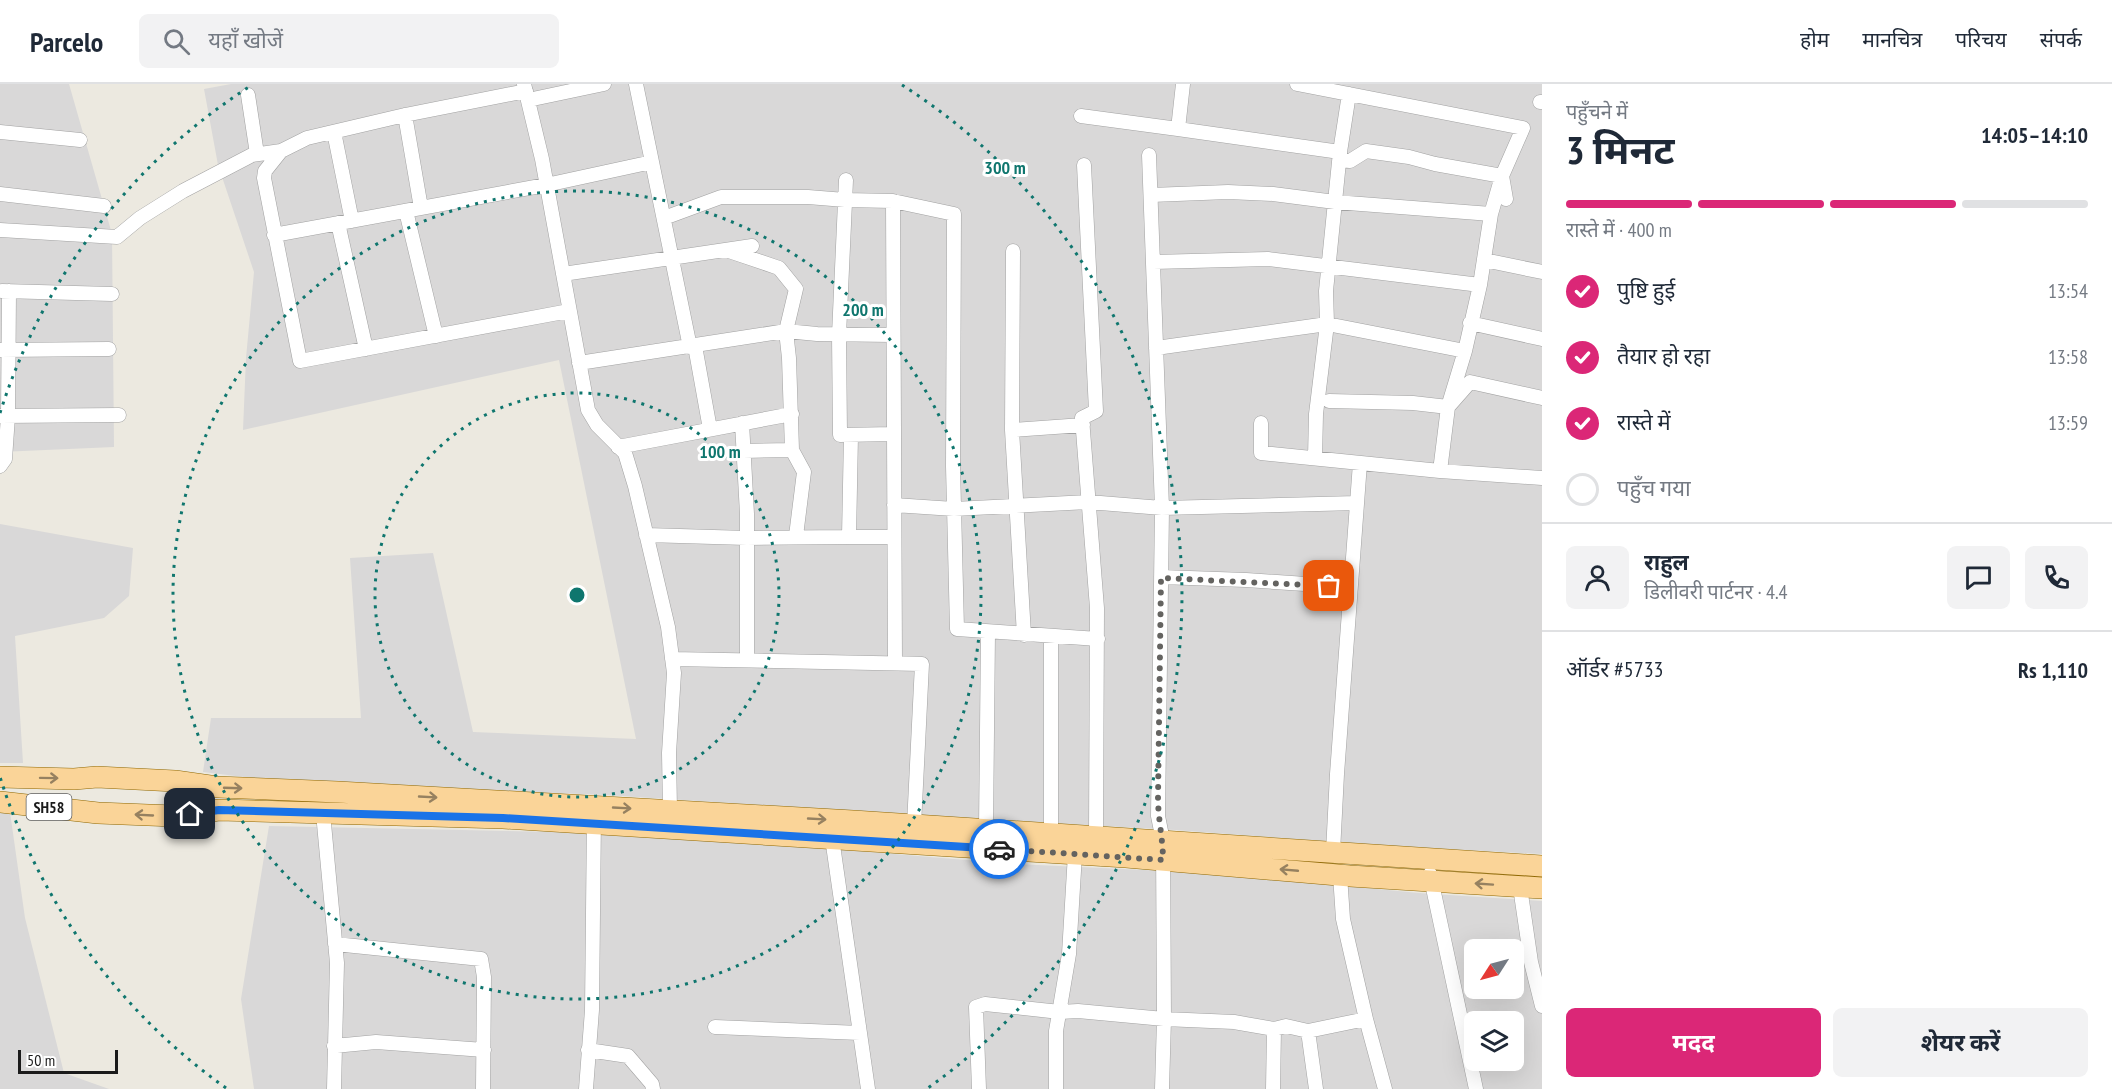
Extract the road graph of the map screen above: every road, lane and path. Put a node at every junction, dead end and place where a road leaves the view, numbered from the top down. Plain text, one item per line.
1 (604, 84) edge
2 (636, 84) edge
3 (1183, 84) edge
4 (1297, 84) edge
5 (1357, 91) edge
6 (526, 92) edge
7 (248, 95) dead end
8 (405, 115) junction
9 (1081, 116) dead end
10 (1178, 129) junction
11 (0, 132) edge
12 (334, 132) junction
13 (80, 140) dead end
14 (280, 151) junction
15 (1340, 152) junction
16 (257, 154) junction
17 (1149, 155) dead end
18 (652, 162) junction
19 (1083, 165) dead end
20 (1502, 176) junction
21 (846, 180) dead end
22 (546, 185) junction
23 (0, 194) edge
24 (1151, 195) junction
25 (1506, 198) dead end
26 (845, 200) junction
27 (893, 201) junction
28 (1335, 202) junction
29 (104, 206) dead end
30 (421, 208) junction
31 (406, 211) junction
32 (1491, 214) junction
33 (664, 218) junction
34 (352, 221) junction
35 (338, 223) junction
36 (0, 230) edge
37 (274, 235) junction
38 (752, 246) dead end
39 (726, 249) junction
40 (1013, 251) dead end
41 (672, 257) junction
42 (1484, 260) junction
43 (1153, 262) junction
44 (1329, 265) junction
45 (1542, 272) edge
46 (563, 274) junction
47 (1480, 285) junction
48 (5, 291) edge
49 (112, 294) dead end
50 (569, 311) junction
51 (1470, 323) junction
52 (1327, 324) junction
53 (786, 331) junction
54 (839, 335) junction
55 (893, 335) junction
56 (436, 336) junction
57 (1542, 339) edge
58 (693, 347) junction
59 (1156, 348) junction
60 (109, 349) dead end
61 (366, 349) junction
62 (5, 350) edge
63 (1464, 351) junction
64 (579, 363) junction
65 (1542, 398) edge
66 (1329, 400) dead end
67 (1448, 407) junction
68 (792, 414) junction
69 (119, 415) dead end
70 (4, 416) edge
71 (742, 423) junction
72 (1261, 423) dead end
73 (1083, 425) junction
74 (710, 429) junction
75 (1011, 430) junction
76 (894, 434) junction
77 (851, 435) junction
78 (618, 447) junction
79 (792, 450) junction
80 (743, 451) junction
81 (1315, 458) junction
82 (1360, 463) junction
83 (0, 465) edge
84 (1440, 471) junction
85 (1542, 478) edge
86 (1088, 502) junction
87 (1357, 503) junction
88 (894, 505) junction
89 (1015, 506) junction
90 (1162, 508) junction
91 (954, 509) junction
92 (646, 536) junction
93 (796, 536) junction
94 (849, 537) junction
95 (894, 537) junction
96 (747, 538) junction
97 (1161, 578) junction
98 (1350, 587) junction
99 (988, 632) junction
100 (1024, 635) junction
101 (1051, 636) junction
102 (1098, 639) junction
103 (672, 659) junction
104 (747, 660) junction
105 (896, 663) junction
106 (0, 777) edge
107 (0, 802) edge
108 (670, 810) junction
109 (323, 813) junction
110 (594, 815) junction
111 (914, 825) junction
112 (986, 829) junction
113 (1051, 833) junction
114 (1096, 836) junction
115 (832, 838) junction
116 (1163, 850) junction
117 (1334, 852) junction
118 (1076, 854) junction
119 (1430, 859) junction
120 (1542, 866) edge
121 (1340, 875) junction
122 (1430, 881) junction
123 (1520, 887) junction
124 (1542, 888) edge
125 (335, 944) junction
126 (1542, 1006) edge
127 (1060, 1012) junction
128 (1164, 1019) junction
129 (1366, 1019) junction
130 (715, 1027) dead end
131 (1274, 1029) junction
132 (1308, 1031) junction
133 (860, 1033) junction
134 (334, 1046) junction
135 (484, 1050) junction
136 (588, 1050) junction
137 (334, 1089) edge
138 (483, 1089) edge
139 (586, 1089) edge
140 (653, 1089) edge
141 (868, 1089) edge
142 (979, 1089) edge
143 (1056, 1089) edge
144 (1162, 1089) edge
145 (1273, 1089) edge
146 (1316, 1089) edge
147 (1385, 1089) edge
148 (1476, 1089) edge

1 - 6 street
2 - 18 street
3 - 10 street
4 - 5 street
5 - 15 street
5 - 20 street
6 - 8 street
6 - 22 street
7 - 16 street
8 - 12 street
8 - 30 street
9 - 10 street
10 - 15 street
11 - 13 street
12 - 14 street
12 - 34 street
14 - 16 street
14 - 37 street
15 - 20 street
15 - 28 street
16 - 36 street
17 - 24 street
18 - 22 street
18 - 33 street
19 - 73 street
20 - 25 street
20 - 32 street
21 - 26 street
22 - 30 street
22 - 46 street
23 - 29 street
24 - 28 street
24 - 43 street
26 - 27 street
26 - 33 street
26 - 54 street
27 - 55 street
27 - 91 street
28 - 32 street
28 - 44 street
30 - 31 street
31 - 34 street
31 - 56 street
32 - 42 street
33 - 41 street
34 - 35 street
35 - 37 street
35 - 61 street
37 - 61 street
38 - 39 street
39 - 41 street
39 - 53 street
40 - 75 street
41 - 46 street
41 - 58 street
42 - 45 street
42 - 47 street
43 - 44 street
43 - 59 street
44 - 47 street
44 - 52 street
46 - 50 street
47 - 51 street
48 - 49 street
48 - 62 street
50 - 56 street
50 - 64 street
51 - 57 street
51 - 63 street
52 - 59 street
52 - 63 street
52 - 81 street
53 - 54 street
53 - 58 street
53 - 68 street
54 - 55 street
54 - 77 street
55 - 76 street
56 - 61 street
58 - 64 street
58 - 74 street
59 - 90 street
60 - 62 street
62 - 70 street
63 - 67 street
64 - 78 street
65 - 67 street
66 - 67 street
67 - 84 street
68 - 71 street
68 - 79 street
69 - 70 street
70 - 83 street
71 - 74 street
71 - 80 street
72 - 81 street
73 - 75 street
73 - 86 street
74 - 78 street
75 - 89 street
76 - 77 street
76 - 88 street
77 - 94 street
78 - 92 street
79 - 80 street
79 - 93 street
80 - 96 street
81 - 82 street
82 - 84 street
82 - 87 street
84 - 85 street
86 - 89 street
86 - 90 street
86 - 102 street
87 - 90 street
87 - 98 street
88 - 91 street
88 - 95 street
89 - 91 street
89 - 100 street
90 - 97 street
91 - 99 street
92 - 96 street
92 - 103 street
93 - 94 street
93 - 96 street
94 - 95 street
95 - 105 street
96 - 104 street
97 - 98 street
97 - 116 street
98 - 117 street
99 - 100 street
99 - 112 street
100 - 101 street
101 - 102 street
101 - 113 street
102 - 114 street
103 - 104 street
103 - 108 street
104 - 105 street
105 - 111 street
106 -> 110 main road, SH58
109 -> 107 main road, SH58
110 -> 108 main road, SH58
108 -> 111 main road, SH58
109 - 110 main road, SH58
109 - 125 street
110 - 115 main road, SH58
110 - 136 street
111 - 112 main road, SH58
112 - 113 main road, SH58
113 - 114 main road, SH58
114 - 116 main road, SH58
115 - 118 main road, SH58
115 - 133 street
116 - 117 main road, SH58
116 - 118 main road, SH58
121 -> 116 main road, SH58
116 - 128 street
117 - 119 main road, SH58
118 - 127 street
119 - 120 main road, SH58
119 - 122 street
121 - 122 main road, SH58
121 - 129 street
123 -> 122 main road, SH58
122 - 148 street
123 - 124 main road, SH58
123 - 126 street
125 - 134 street
125 - 135 street
127 - 128 street
127 - 142 street
127 - 143 street
128 - 131 street
128 - 144 street
129 - 132 street
129 - 147 street
130 - 133 street
131 - 132 street
131 - 145 street
132 - 146 street
133 - 141 street
134 - 135 street
134 - 137 street
135 - 138 street
136 - 139 street
136 - 140 street

